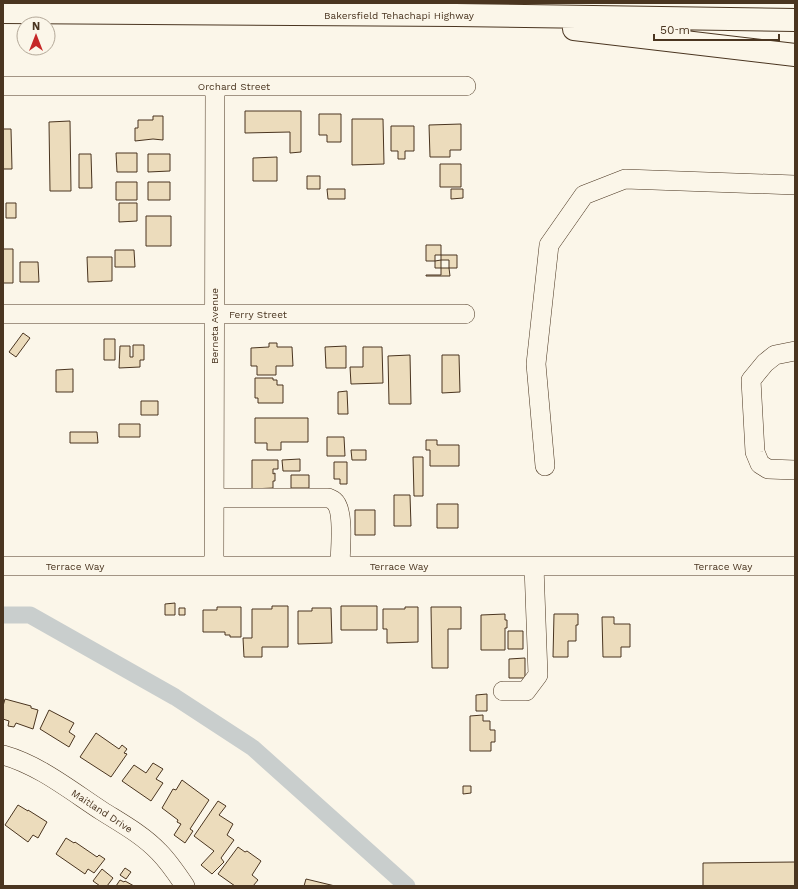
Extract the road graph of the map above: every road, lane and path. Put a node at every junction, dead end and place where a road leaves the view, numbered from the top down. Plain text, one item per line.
1 (3, 12) edge
2 (455, 16) junction
3 (795, 20) edge
4 (795, 55) edge
5 (3, 86) edge
6 (215, 86) junction
7 (466, 86) dead end
8 (795, 185) edge
9 (3, 314) edge
10 (214, 314) junction
11 (465, 314) dead end
12 (795, 351) edge
13 (545, 466) dead end
14 (795, 470) edge
15 (214, 498) junction
16 (3, 566) edge
17 (214, 566) junction
18 (340, 566) junction
19 (534, 566) junction
20 (795, 566) edge
21 (503, 691) dead end
22 (3, 756) edge
23 (185, 886) edge

1 - 2 highway, Bakersfield Tehachapi Highway
2 - 3 highway, Bakersfield Tehachapi Highway
2 - 4 highway
5 - 6 street, Orchard Street
6 - 7 street, Orchard Street
6 - 10 street, Berneta Avenue
8 - 13 street
9 - 10 street, Ferry Street
10 - 11 street, Ferry Street
10 - 15 street, Berneta Avenue
12 - 14 street
15 - 17 street, Berneta Avenue
15 - 18 street
16 - 17 street, Terrace Way
17 - 18 street, Terrace Way
18 - 19 street, Terrace Way
19 - 20 street, Terrace Way
19 - 21 street
22 - 23 street, Maitland Drive

